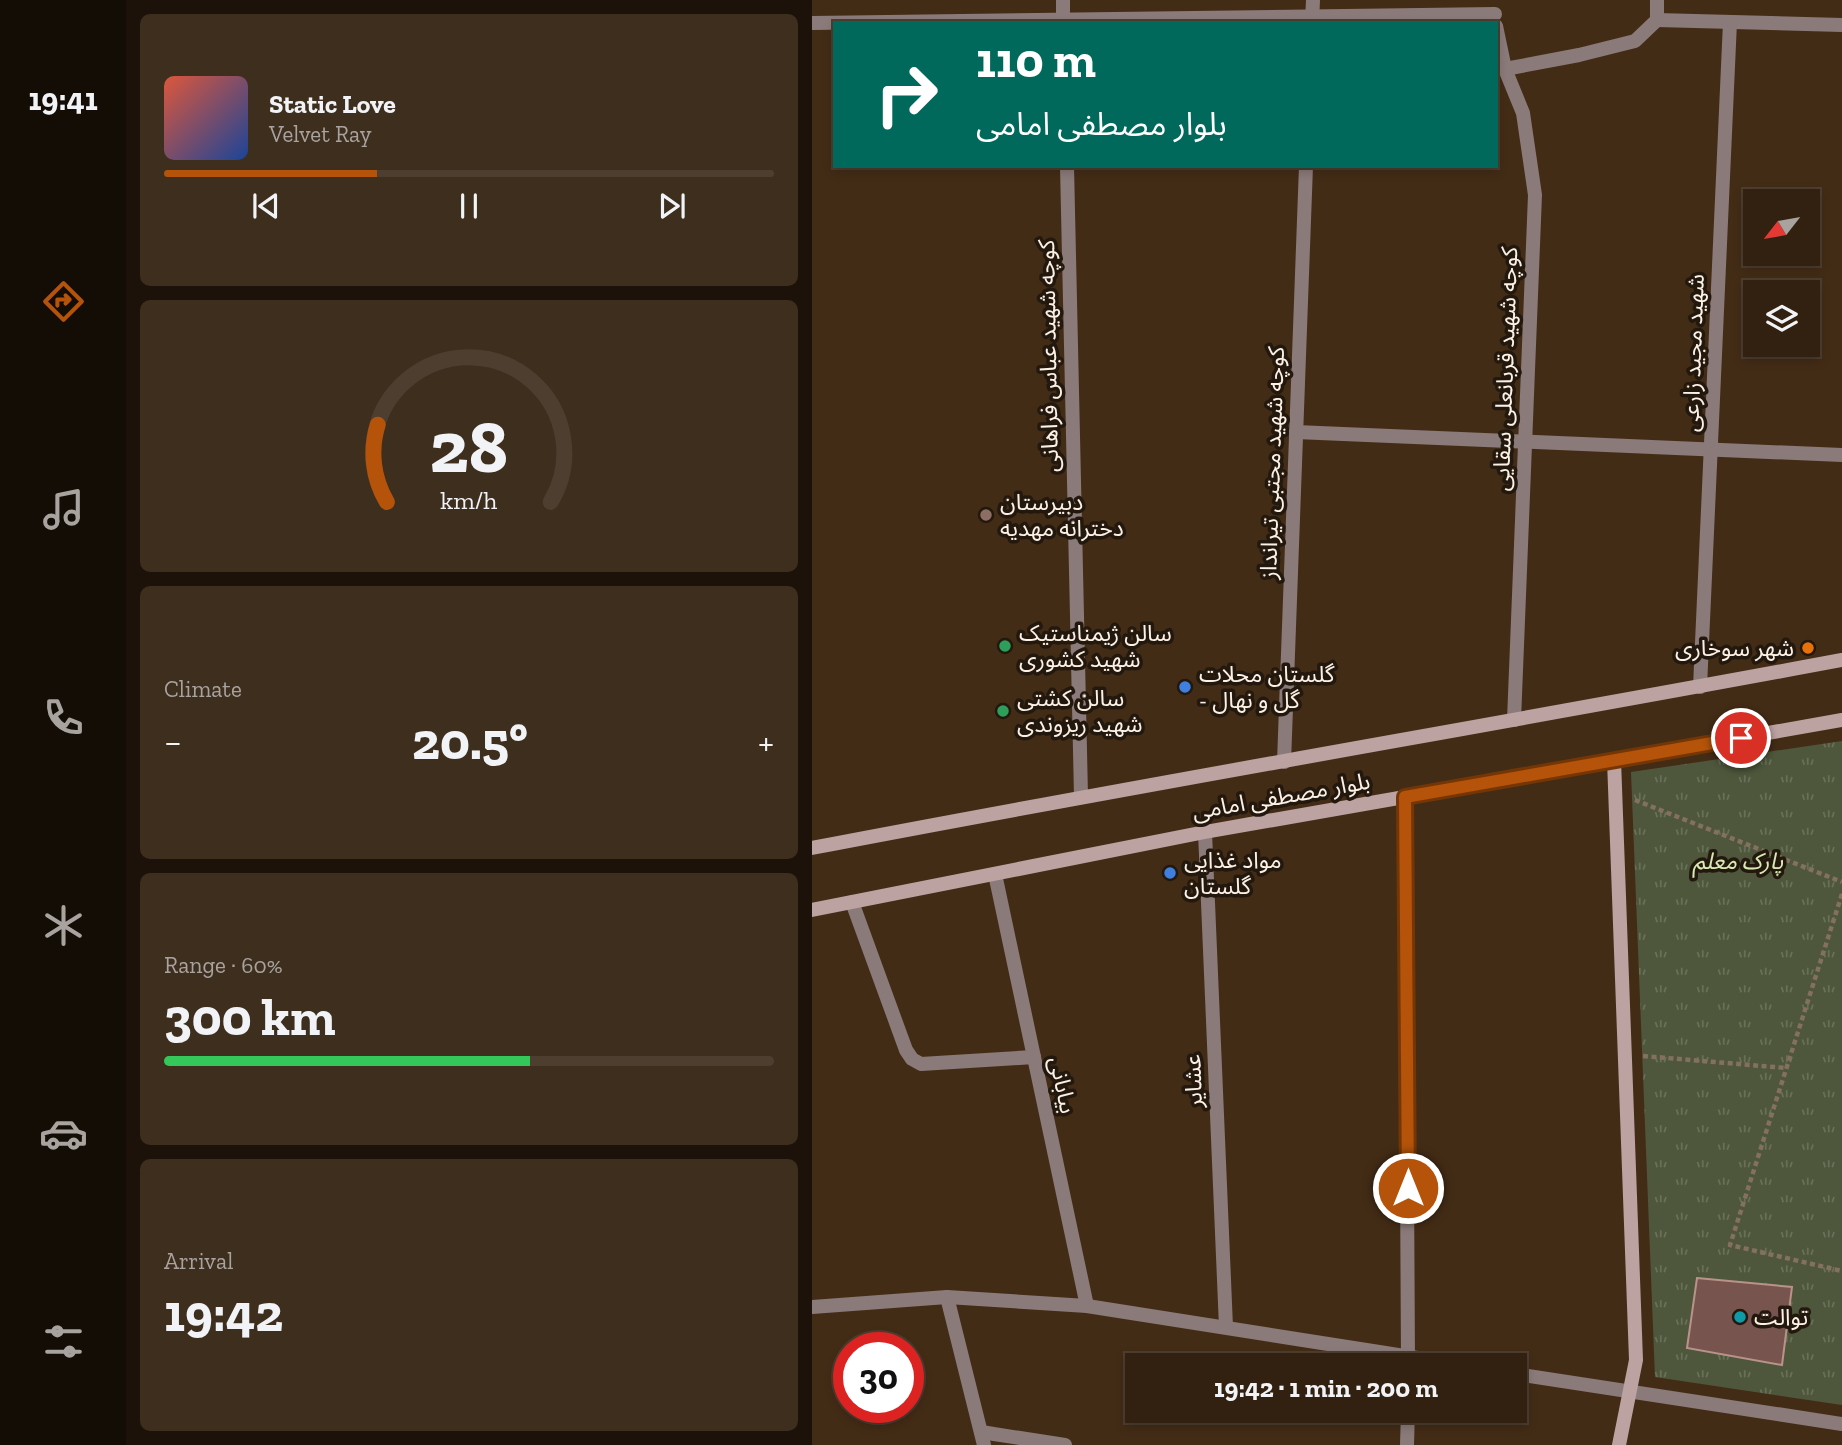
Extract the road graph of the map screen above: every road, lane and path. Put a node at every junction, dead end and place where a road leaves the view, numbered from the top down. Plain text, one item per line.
1 (1063, 0) edge
2 (1312, 0) edge
3 (1657, 0) edge
4 (1495, 15) edge
5 (1312, 19) edge
6 (1657, 20) junction
7 (1063, 21) edge
8 (1730, 22) junction
9 (812, 23) edge
10 (833, 23) edge
11 (1842, 24) edge
12 (1498, 31) edge
13 (1505, 69) junction
14 (1067, 168) edge
15 (1306, 168) edge
16 (1296, 432) junction
17 (1525, 441) junction
18 (1712, 450) junction
19 (1842, 455) edge
20 (1842, 660) edge
21 (1700, 687) junction
22 (1514, 720) junction
23 (1842, 720) edge
24 (1614, 760) junction
25 (1283, 762) junction
26 (1615, 793) junction
27 (1081, 796) junction
28 (1405, 797) junction
29 (1205, 832) junction
30 (812, 848) edge
31 (995, 874) junction
32 (1842, 883) edge
33 (1842, 894) edge
34 (852, 902) junction
35 (812, 910) edge
36 (1625, 1055) junction
37 (1034, 1058) junction
38 (1786, 1068) junction
39 (1842, 1271) edge
40 (947, 1297) junction
41 (1087, 1306) junction
42 (812, 1307) edge
43 (1226, 1327) junction
44 (1365, 1353) edge
45 (1408, 1353) edge
46 (1527, 1376) edge
47 (1629, 1392) junction
48 (1408, 1423) edge
49 (1842, 1424) edge
50 (983, 1438) edge
51 (1065, 1445) edge
52 (1407, 1445) edge
53 (1619, 1445) edge

1 - 7 street
2 - 5 street
3 - 6 street
4 - 5 street
5 - 7 street
6 - 8 street
6 - 13 street
8 - 11 street
8 - 18 street, شهید مجید زارعی
9 - 10 street
12 - 13 street, کوچه شهید قربانعلی سقایی
13 - 17 street, کوچه شهید قربانعلی سقایی
14 - 27 street, کوچه شهید عباس فراهانی
15 - 16 street, کوچه شهید مجتبی تیرانداز
16 - 17 street
16 - 25 street, کوچه شهید مجتبی تیرانداز
17 - 18 street
17 - 22 street, کوچه شهید قربانعلی سقایی
18 - 19 street
18 - 21 street, شهید مجید زارعی
20 - 21 main road, بلوار مصطفی امامی
21 - 22 main road, بلوار مصطفی امامی
22 - 25 main road, بلوار مصطفی امامی
23 - 24 main road, بلوار مصطفی امامی
24 - 26 main road
24 - 28 main road, بلوار مصطفی امامی
25 - 27 main road, بلوار مصطفی امامی
26 - 32 path
26 - 36 main road
27 - 30 main road, بلوار مصطفی امامی
28 - 29 main road, بلوار مصطفی امامی
28 - 45 street
29 - 31 main road, بلوار مصطفی امامی
29 - 43 street, عشایر
31 - 34 main road, بلوار مصطفی امامی
31 - 37 street, بیابانی
33 - 38 path
34 - 35 main road, بلوار مصطفی امامی
34 - 37 street
36 - 38 path
36 - 47 main road
37 - 41 street, بیابانی
38 - 39 path
40 - 41 street
40 - 42 street
40 - 50 street
41 - 43 street
43 - 44 street
46 - 47 street
47 - 49 street
47 - 53 main road
48 - 52 street
50 - 51 street

